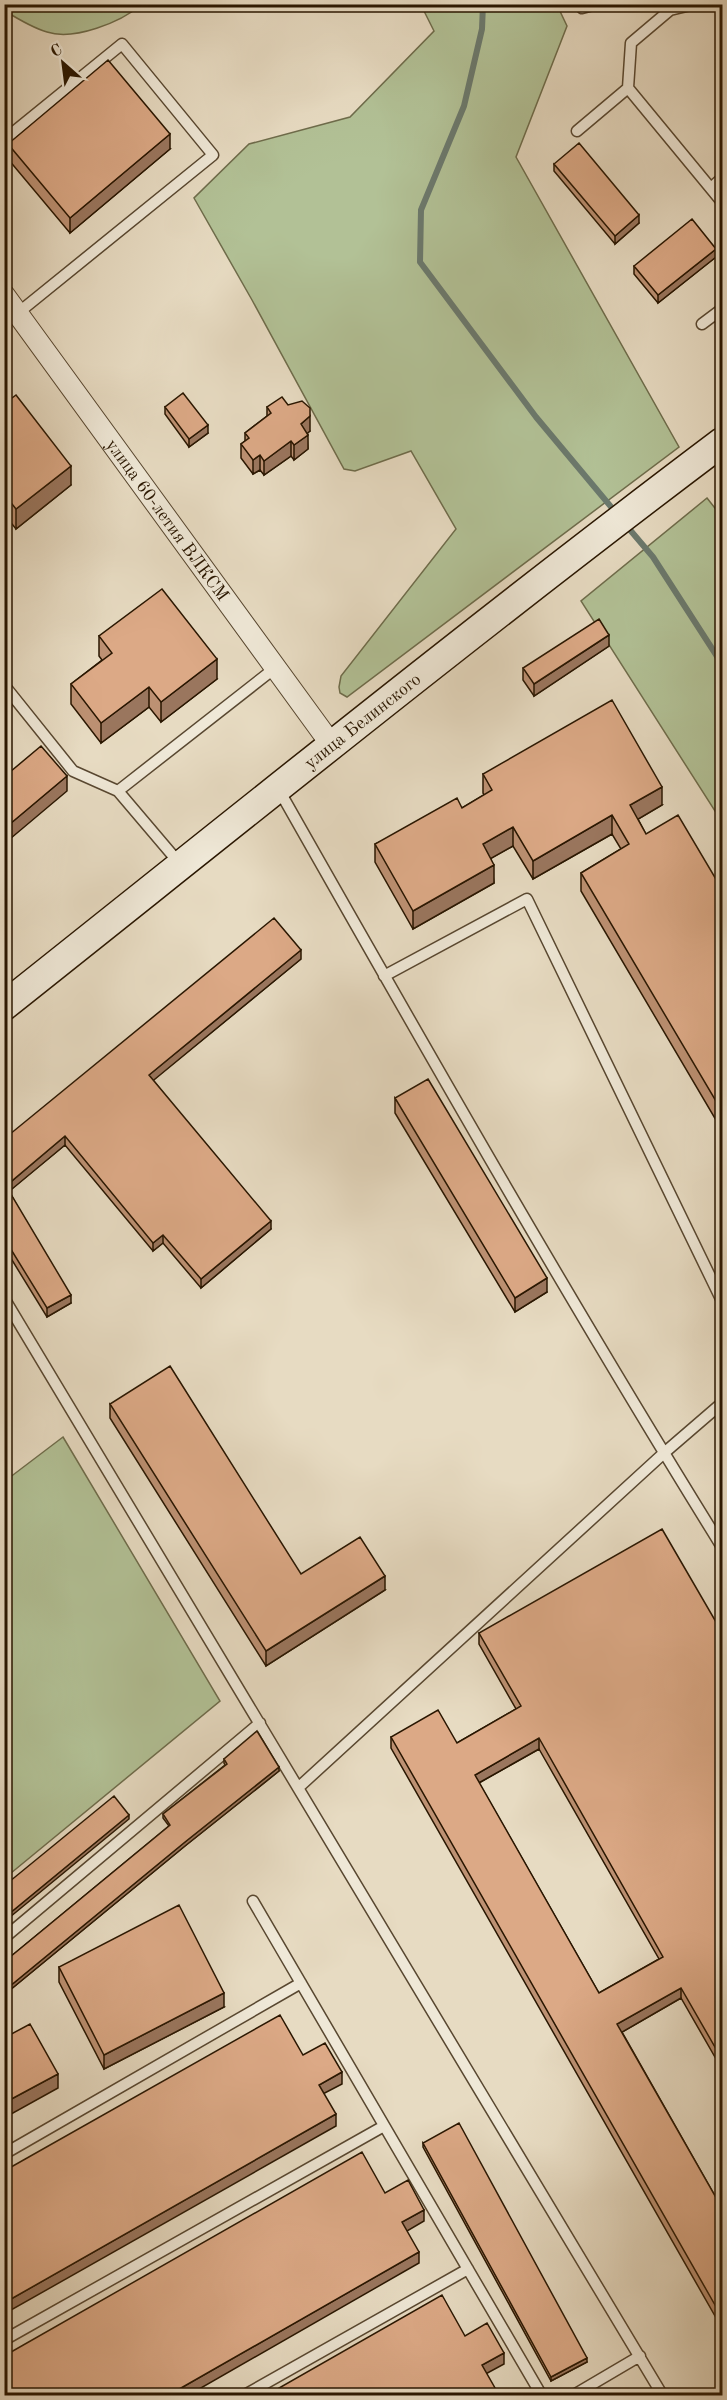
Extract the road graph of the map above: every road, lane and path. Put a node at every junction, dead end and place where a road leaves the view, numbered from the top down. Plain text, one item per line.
1 (597, 4) edge
2 (695, 4) edge
3 (582, 8) dead end
4 (628, 88) junction
5 (578, 131) dead end
6 (4, 140) edge
7 (723, 178) edge
8 (711, 188) junction
9 (723, 202) edge
10 (4, 295) edge
11 (723, 309) edge
12 (18, 314) junction
13 (702, 324) dead end
14 (723, 442) edge
15 (275, 668) junction
16 (4, 685) edge
17 (331, 744) junction
18 (277, 788) junction
19 (118, 791) junction
20 (181, 866) junction
21 (384, 976) junction
22 (4, 1006) edge
23 (4, 1298) edge
24 (723, 1301) edge
25 (723, 1403) edge
26 (664, 1454) junction
27 (723, 1547) edge
28 (260, 1723) junction
29 (299, 1787) junction
30 (253, 1901) dead end
31 (4, 1938) edge
32 (301, 1983) junction
33 (384, 2126) junction
34 (4, 2154) edge
35 (468, 2269) junction
36 (4, 2340) edge
37 (640, 2356) junction
38 (243, 2396) edge
39 (542, 2396) edge
40 (572, 2396) edge
41 (663, 2396) edge

1 - 3 lane
2 - 4 lane
4 - 5 lane
4 - 8 lane
6 - 12 lane
7 - 8 lane
8 - 9 lane
10 - 12 street, улица 60-летия ВЛКСМ
11 - 13 lane
12 - 15 street, улица 60-летия ВЛКСМ
14 - 17 street, улица Белинского
15 - 17 street, улица 60-летия ВЛКСМ
15 - 19 lane
16 - 19 lane
17 - 18 street, улица Белинского
18 - 20 street, улица Белинского
18 - 21 lane
19 - 20 lane
20 - 22 street, улица Белинского
21 - 24 lane
21 - 26 lane
23 - 28 lane
25 - 26 lane
26 - 27 lane
26 - 29 lane
28 - 29 lane
28 - 31 lane
29 - 37 lane
30 - 32 lane
32 - 33 lane
32 - 34 lane
33 - 35 lane
33 - 36 lane
35 - 38 lane
35 - 39 lane
37 - 40 lane
37 - 41 lane

